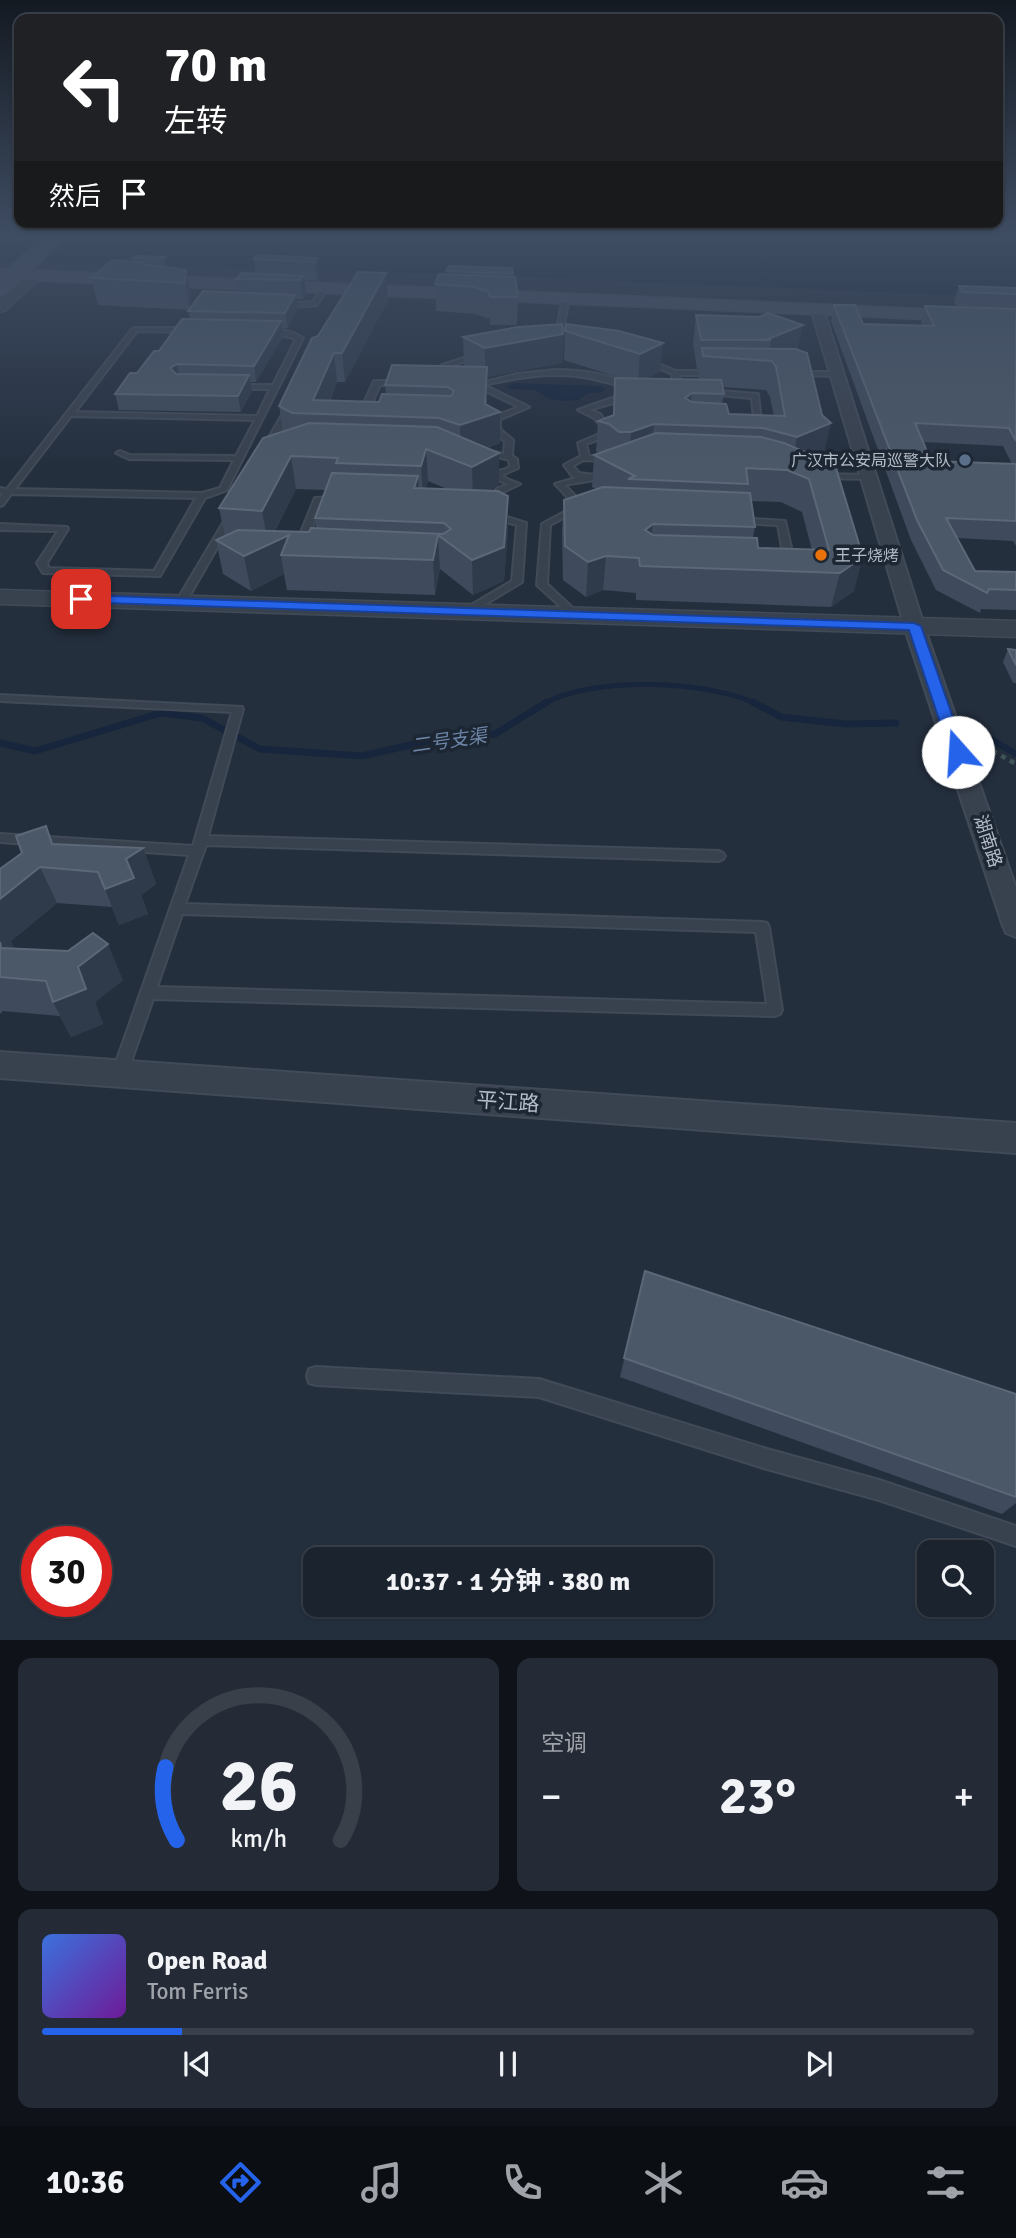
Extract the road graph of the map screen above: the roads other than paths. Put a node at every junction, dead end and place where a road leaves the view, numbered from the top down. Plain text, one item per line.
1 (563, 313) edge
2 (818, 313) edge
3 (895, 313) edge
4 (1016, 318) edge
5 (203, 331) edge
6 (258, 332) edge
7 (566, 347) edge
8 (493, 353) edge
9 (635, 358) edge
10 (675, 373) junction
11 (729, 373) edge
12 (783, 374) edge
13 (837, 374) junction
14 (414, 383) edge
15 (426, 383) edge
16 (464, 384) edge
17 (477, 385) junction
18 (221, 386) edge
19 (275, 387) junction
20 (632, 387) junction
21 (645, 388) edge
22 (658, 388) edge
23 (670, 388) junction
24 (682, 389) edge
25 (694, 390) edge
26 (292, 404) edge
27 (69, 414) junction
28 (260, 418) junction
29 (373, 420) edge
30 (748, 431) edge
31 (267, 448) junction
32 (279, 448) edge
33 (120, 453) dead end
34 (508, 456) junction
35 (585, 457) junction
36 (239, 458) junction
37 (261, 460) edge
38 (462, 461) edge
39 (473, 465) junction
40 (496, 474) junction
41 (810, 476) edge
42 (589, 477) junction
43 (869, 477) junction
44 (5, 491) edge
45 (202, 496) junction
46 (345, 500) edge
47 (0, 503) edge
48 (237, 505) edge
49 (481, 505) edge
50 (494, 506) junction
51 (570, 514) junction
52 (584, 514) edge
53 (730, 520) edge
54 (0, 527) edge
55 (212, 551) junction
56 (224, 552) edge
57 (310, 556) edge
58 (778, 567) edge
59 (0, 597) edge
60 (181, 602) junction
61 (0, 608) edge
62 (466, 612) junction
63 (575, 615) junction
64 (1016, 629) edge
65 (916, 632) junction
66 (1016, 640) edge
67 (0, 698) edge
68 (0, 838) edge
69 (199, 845) junction
70 (719, 856) dead end
71 (177, 909) junction
72 (1016, 926) edge
73 (148, 993) junction
74 (0, 1065) edge
75 (120, 1074) junction
76 (1016, 1138) edge
77 (316, 1376) dead end
78 (1016, 1536) edge

1 - 7 lane
2 - 13 street, 湖南路
3 - 4 main road
5 - 27 lane
6 - 19 lane
8 - 15 lane
9 - 10 lane
10 - 11 lane
10 - 23 lane
12 - 13 lane
13 - 43 street, 湖南路
14 - 29 lane
16 - 17 lane
17 - 20 lane
17 - 34 lane
18 - 19 lane
19 - 28 lane
20 - 21 lane
20 - 35 lane
22 - 23 lane
23 - 24 lane
25 - 30 lane
26 - 31 lane
27 - 28 lane
27 - 44 lane
28 - 36 lane
31 - 32 lane
31 - 37 lane
33 - 36 lane
34 - 39 lane
34 - 40 lane
35 - 42 lane
35 - 42 lane
36 - 45 lane
38 - 39 lane
39 - 40 lane
40 - 50 lane
41 - 43 lane
42 - 51 lane
43 - 65 street, 湖南路
44 - 45 lane
44 - 47 lane
45 - 54 lane
46 - 57 lane
48 - 55 lane
49 - 50 lane
50 - 62 lane
51 - 52 lane
51 - 63 lane
53 - 58 lane
55 - 56 lane
55 - 60 lane
59 - 60 street
60 - 62 street
61 - 65 street
62 - 63 street
63 - 65 street
64 - 65 street
65 - 66 street
65 - 72 street, 湖南路
67 - 69 lane
68 - 69 lane
69 - 70 lane
69 - 71 lane
71 - 73 lane
71 - 73 lane
73 - 75 lane
74 - 75 street, 平江路
75 - 76 street, 平江路
77 - 78 lane

